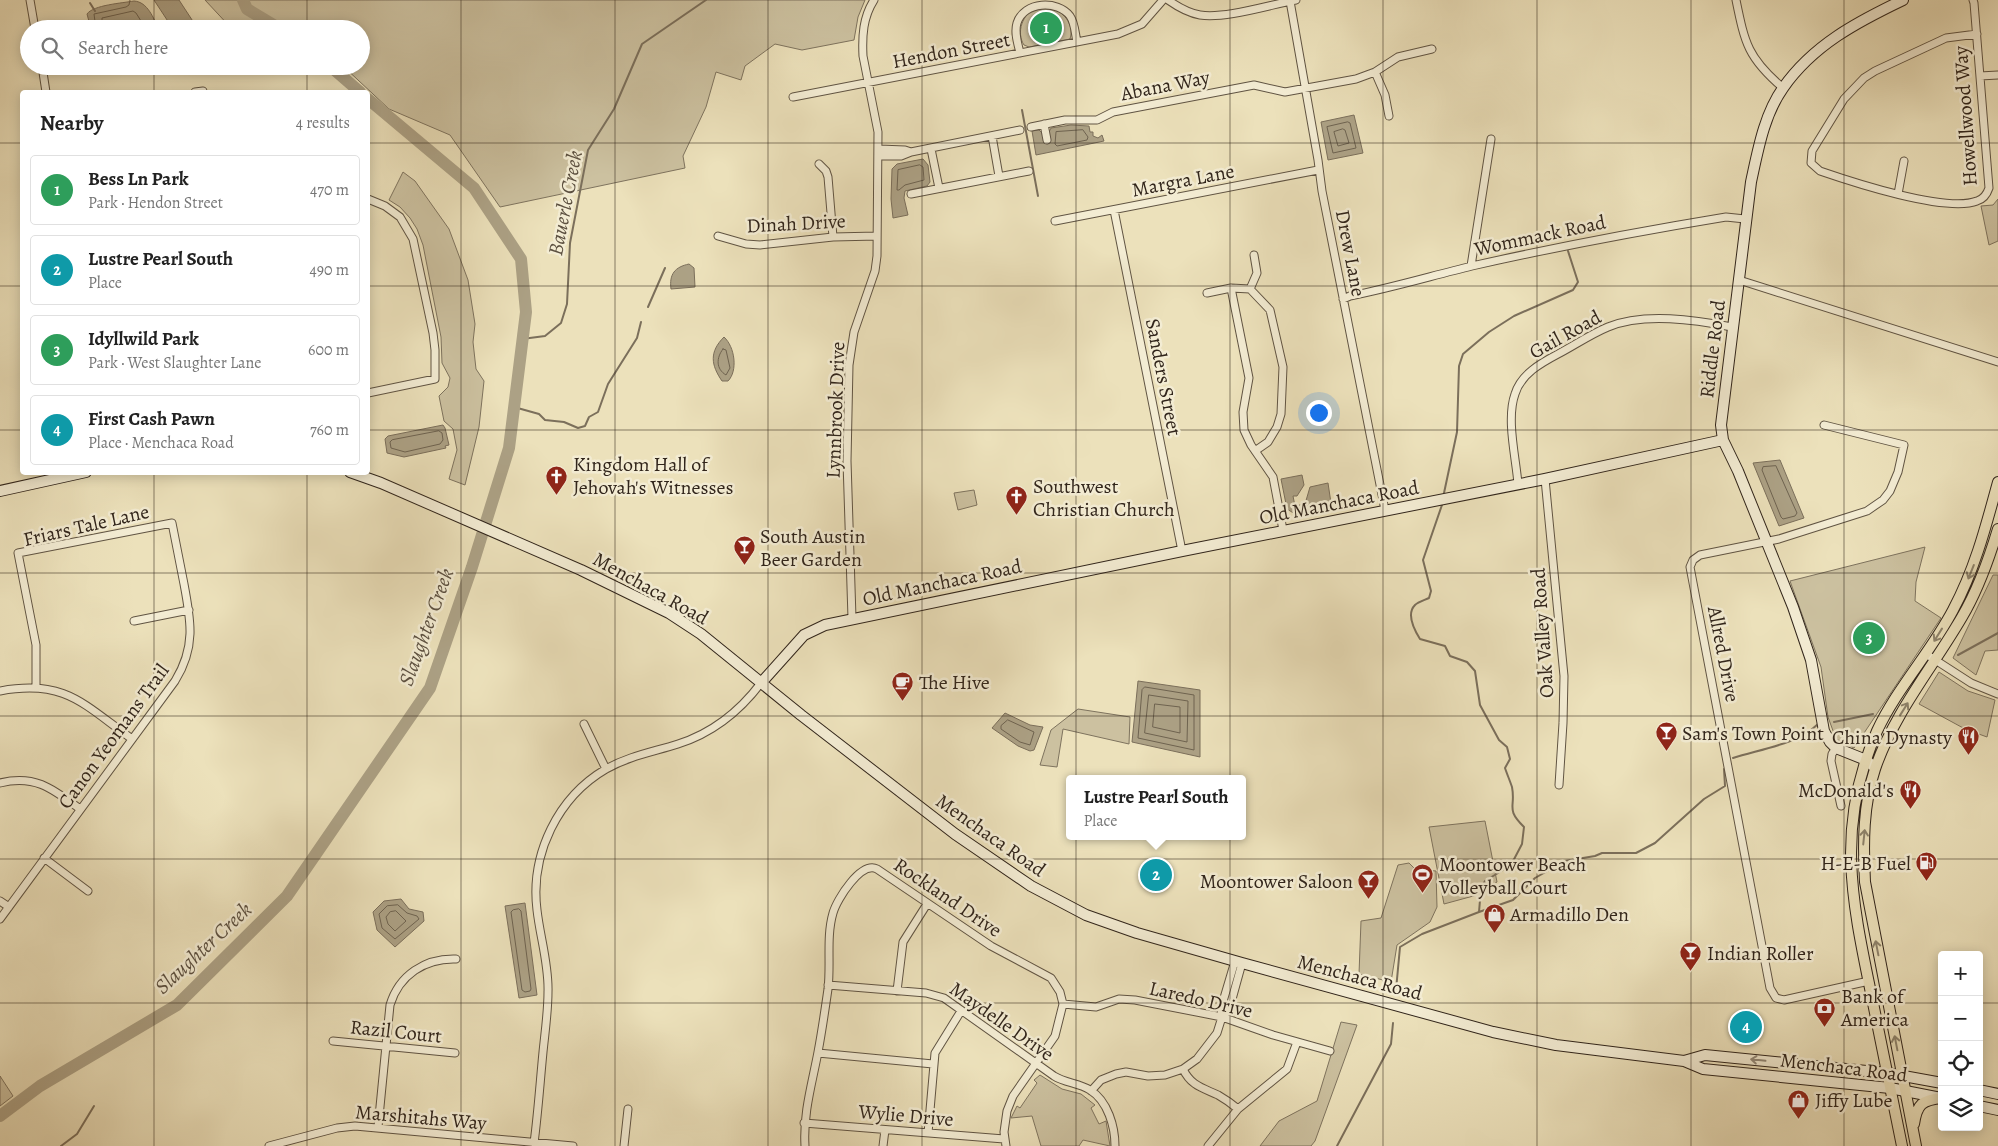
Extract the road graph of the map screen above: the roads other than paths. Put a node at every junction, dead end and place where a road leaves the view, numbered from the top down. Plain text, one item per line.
1 (30, 0) edge
2 (874, 0) edge
3 (1163, 0) edge
4 (1168, 0) edge
5 (1736, 0) edge
6 (1903, 0) edge
7 (1973, 0) edge
8 (1293, 1) edge
9 (33, 20) edge
10 (1977, 34) junction
11 (1077, 42) junction
12 (1432, 49) dead end
13 (1020, 53) junction
14 (1375, 72) junction
15 (43, 75) edge
16 (1998, 75) edge
17 (1980, 76) junction
18 (868, 82) junction
19 (1305, 88) junction
20 (1783, 88) junction
21 (46, 90) edge
22 (792, 97) dead end
23 (1389, 116) dead end
24 (1044, 124) junction
25 (1031, 127) dead end
26 (1020, 130) dead end
27 (992, 136) junction
28 (1490, 138) dead end
29 (1047, 140) dead end
30 (931, 149) junction
31 (879, 153) junction
32 (1904, 161) dead end
33 (819, 164) dead end
34 (1318, 170) junction
35 (1029, 171) dead end
36 (999, 176) junction
37 (939, 188) junction
38 (910, 194) dead end
39 (1898, 194) junction
40 (370, 200) edge
41 (1114, 210) junction
42 (1745, 219) junction
43 (1054, 221) dead end
44 (718, 236) dead end
45 (877, 236) junction
46 (833, 237) junction
47 (1254, 255) dead end
48 (1471, 266) junction
49 (1739, 280) junction
50 (1231, 288) junction
51 (1250, 289) junction
52 (1208, 293) dead end
53 (1343, 299) junction
54 (1732, 327) junction
55 (1998, 362) edge
56 (370, 393) edge
57 (1824, 425) dead end
58 (1723, 440) junction
59 (1255, 451) junction
60 (72, 475) edge
61 (358, 475) edge
62 (1545, 479) junction
63 (1998, 482) edge
64 (1518, 484) junction
65 (0, 490) edge
66 (1385, 510) junction
67 (172, 523) joint
68 (1986, 526) junction
69 (1998, 529) edge
70 (1283, 530) junction
71 (1767, 541) junction
72 (1182, 551) junction
73 (189, 610) junction
74 (852, 618) junction
75 (134, 621) dead end
76 (1926, 654) junction
77 (1936, 660) junction
78 (761, 682) junction
79 (36, 687) junction
80 (0, 691) edge
81 (1998, 694) edge
82 (584, 724) dead end
83 (132, 739) junction
84 (1836, 748) junction
85 (1866, 760) junction
86 (1875, 768) junction
87 (606, 769) junction
88 (0, 783) edge
89 (1559, 785) dead end
90 (1841, 806) dead end
91 (80, 809) junction
92 (44, 858) junction
93 (88, 891) dead end
94 (0, 900) edge
95 (927, 904) junction
96 (1854, 904) junction
97 (9, 907) junction
98 (0, 919) edge
99 (1872, 922) junction
100 (456, 959) dead end
101 (1239, 962) junction
102 (1869, 981) junction
103 (828, 985) junction
104 (897, 990) junction
105 (1062, 1004) junction
106 (961, 1011) junction
107 (1222, 1017) junction
108 (334, 1041) dead end
109 (1297, 1042) junction
110 (386, 1046) junction
111 (1330, 1051) dead end
112 (455, 1053) dead end
113 (818, 1053) junction
114 (1684, 1061) junction
115 (934, 1064) junction
116 (1037, 1064) junction
117 (1183, 1070) junction
118 (1887, 1074) junction
119 (1902, 1076) junction
120 (1938, 1082) edge
121 (1890, 1088) junction
122 (1091, 1090) junction
123 (1904, 1090) junction
124 (1983, 1091) edge
125 (1998, 1094) edge
126 (1938, 1097) edge
127 (1938, 1099) edge
128 (1983, 1107) edge
129 (628, 1109) dead end
130 (1238, 1109) junction
131 (1998, 1110) edge
132 (804, 1122) junction
133 (378, 1127) junction
134 (885, 1130) junction
135 (1913, 1130) junction
136 (928, 1133) junction
137 (299, 1138) junction
138 (534, 1143) junction
139 (1005, 1143) edge
140 (269, 1146) edge
141 (301, 1146) edge
142 (573, 1146) edge
143 (624, 1146) edge
144 (805, 1146) edge
145 (883, 1146) edge
146 (1115, 1146) edge
147 (1208, 1146) edge
148 (1902, 1146) edge
149 (1916, 1146) edge

1 - 9 street
2 - 18 street, Lynnbrook Drive
3 - 11 street, Hendon Street
4 - 8 street
5 - 20 street
6 - 20 main road, Riddle Road
7 - 10 street, Howellwood Way
8 - 19 street, Drew Lane
10 - 17 street, Howellwood Way
10 - 39 street, Howellwood Way
11 - 13 street, Hendon Street
11 - 13 street
12 - 14 street, Abana Way
13 - 18 street, Hendon Street
14 - 19 street, Abana Way
14 - 23 street
15 - 21 street
16 - 17 street
17 - 39 street, Howellwood Way
18 - 22 street, Hendon Street
18 - 31 street, Lynnbrook Drive
19 - 24 street, Abana Way
19 - 34 street, Drew Lane
20 - 42 main road, Riddle Road
24 - 25 street, Abana Way
24 - 29 street
26 - 27 street
27 - 30 street
27 - 36 street
28 - 48 street
30 - 31 street
30 - 37 street
31 - 45 street, Lynnbrook Drive
32 - 39 street
33 - 46 street
34 - 41 street, Margra Lane
34 - 53 street, Drew Lane
35 - 36 street
36 - 37 street
37 - 38 street
40 - 56 street
41 - 43 street, Margra Lane
41 - 72 street, Sanders Street
42 - 48 street, Wommack Road
42 - 49 main road, Riddle Road
44 - 46 street, Dinah Drive
45 - 46 street, Dinah Drive
45 - 74 street, Lynnbrook Drive
47 - 51 street
48 - 53 street, Wommack Road
49 - 54 main road, Riddle Road
49 - 55 street
50 - 51 street
50 - 52 street
50 - 59 street
51 - 59 street
53 - 66 street, Drew Lane
54 - 58 main road, Riddle Road
54 - 64 street, Gail Road
57 - 71 street, Allred Drive
58 - 62 main road, Old Manchaca Road
58 - 71 main road, Riddle Road
59 - 70 street
60 - 65 main road
61 - 78 main road, Menchaca Road
62 - 64 main road, Old Manchaca Road
62 - 89 street, Oak Valley Road
63 - 68 main road
64 - 66 main road, Old Manchaca Road
66 - 70 main road, Old Manchaca Road
67 - 73 street, Canon Yeomans Trail
67 - 79 street, Friars Tale Lane
68 - 69 street
68 -> 76 main road
69 - 77 main road
70 - 72 main road, Old Manchaca Road
71 - 84 main road, Riddle Road
71 - 102 street, Allred Drive
72 - 74 main road, Old Manchaca Road
73 - 75 street
73 - 83 street, Canon Yeomans Trail
74 - 78 main road, Old Manchaca Road
76 - 77 street
76 - 85 main road
77 - 81 street
86 -> 77 main road
78 - 87 street, Old Manchaca Road
78 - 101 main road, Menchaca Road
79 - 80 street
79 - 83 street
82 - 87 street
83 - 91 street, Canon Yeomans Trail
84 - 85 main road
84 - 90 street
85 - 86 main road
85 - 96 main road
99 -> 86 main road
87 - 138 street, Old Manchaca Road
88 - 91 street
91 - 92 street, Canon Yeomans Trail
92 - 93 street
92 - 97 street, Canon Yeomans Trail
94 - 97 street
95 - 103 street, Rockland Drive
95 - 104 street
95 - 105 street, Rockland Drive
96 - 99 main road
96 - 102 main road
97 - 98 street, Canon Yeomans Trail
119 -> 99 main road
100 - 110 street
101 - 107 street
101 - 114 main road, Menchaca Road
102 - 118 main road
103 - 104 street, Maydelle Drive
103 - 113 street, Rockland Drive
104 - 106 street, Maydelle Drive
105 - 107 street, Laredo Drive
105 - 116 street
106 - 115 street
106 - 116 street, Maydelle Drive
107 - 109 street, Laredo Drive
107 - 117 street
108 - 110 street, Razil Court
109 - 111 street, Laredo Drive
109 - 130 street
110 - 112 street, Razil Court
110 - 133 street
113 - 115 street
113 - 132 street, Rockland Drive
118 -> 114 main road, Menchaca Road
114 - 121 main road, Menchaca Road
115 - 136 street
116 - 122 street, Maydelle Drive
116 - 139 street
117 - 122 street
117 - 130 street
118 - 119 main road, Menchaca Road
118 - 121 main road
119 - 120 main road, Menchaca Road
119 - 123 main road
121 - 123 main road, Menchaca Road
121 - 148 main road
122 - 146 street
123 - 126 main road, Menchaca Road
123 - 135 main road
124 - 125 main road
127 - 135 main road
128 - 131 main road
129 - 143 street
130 - 147 street
132 - 134 street, Wylie Drive
132 - 144 street, Rockland Drive
133 - 137 street, Marshitahs Way
133 - 138 street, Marshitahs Way
134 - 136 street, Wylie Drive
134 - 145 street
135 - 149 main road
136 - 139 street, Wylie Drive
137 - 140 street, Marshitahs Way
137 - 141 street
138 - 142 street, Marshitahs Way

